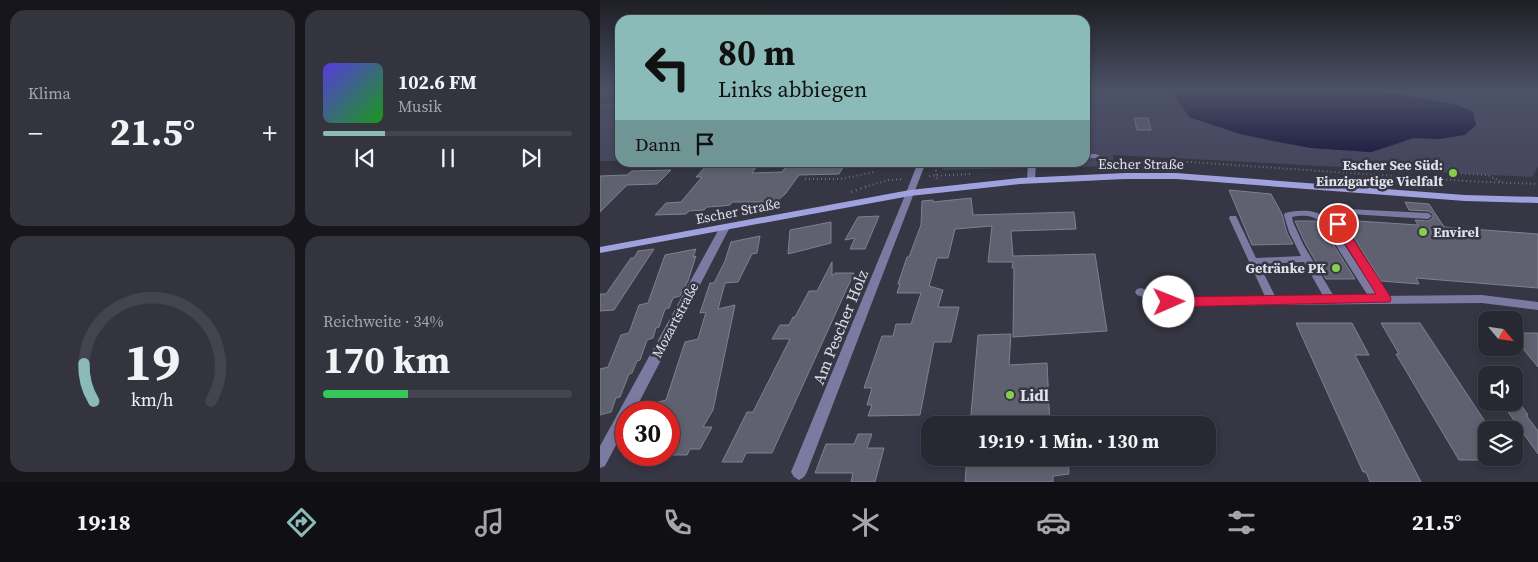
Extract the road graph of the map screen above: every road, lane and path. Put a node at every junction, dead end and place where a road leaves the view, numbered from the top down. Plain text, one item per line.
1 (1090, 156) edge
2 (1096, 156) dead end
3 (920, 167) edge
4 (936, 167) edge
5 (1032, 167) edge
6 (875, 172) dead end
7 (1453, 173) dead end
8 (805, 180) dead end
9 (1031, 180) junction
10 (1503, 183) dead end
11 (938, 188) junction
12 (910, 193) junction
13 (1538, 201) edge
14 (1428, 216) dead end
15 (1234, 218) dead end
16 (725, 227) junction
17 (600, 250) edge
18 (1308, 259) junction
19 (1254, 261) junction
20 (1141, 292) dead end
21 (1380, 299) junction
22 (1272, 300) junction
23 (1331, 300) junction
24 (1538, 306) edge
25 (632, 401) edge
26 (615, 433) edge
27 (600, 461) edge
28 (799, 472) dead end

1 - 2 lane
3 - 12 street, Am Pescher Holz
4 - 11 path
5 - 9 lane
6 - 8 path
7 - 10 path
9 - 11 main road, Escher Straße
9 - 13 main road, Escher Straße
11 - 12 main road, Escher Straße
12 - 16 main road, Escher Straße
12 - 28 street, Am Pescher Holz
14 - 21 lane
15 - 19 lane
16 - 17 main road, Escher Straße
16 - 25 street, Mozartstraße
18 - 19 lane
18 - 21 lane
18 - 23 lane
19 - 22 lane
20 - 22 street
21 - 23 street
21 - 24 street
22 - 23 street
26 - 27 street, Mozartstraße

